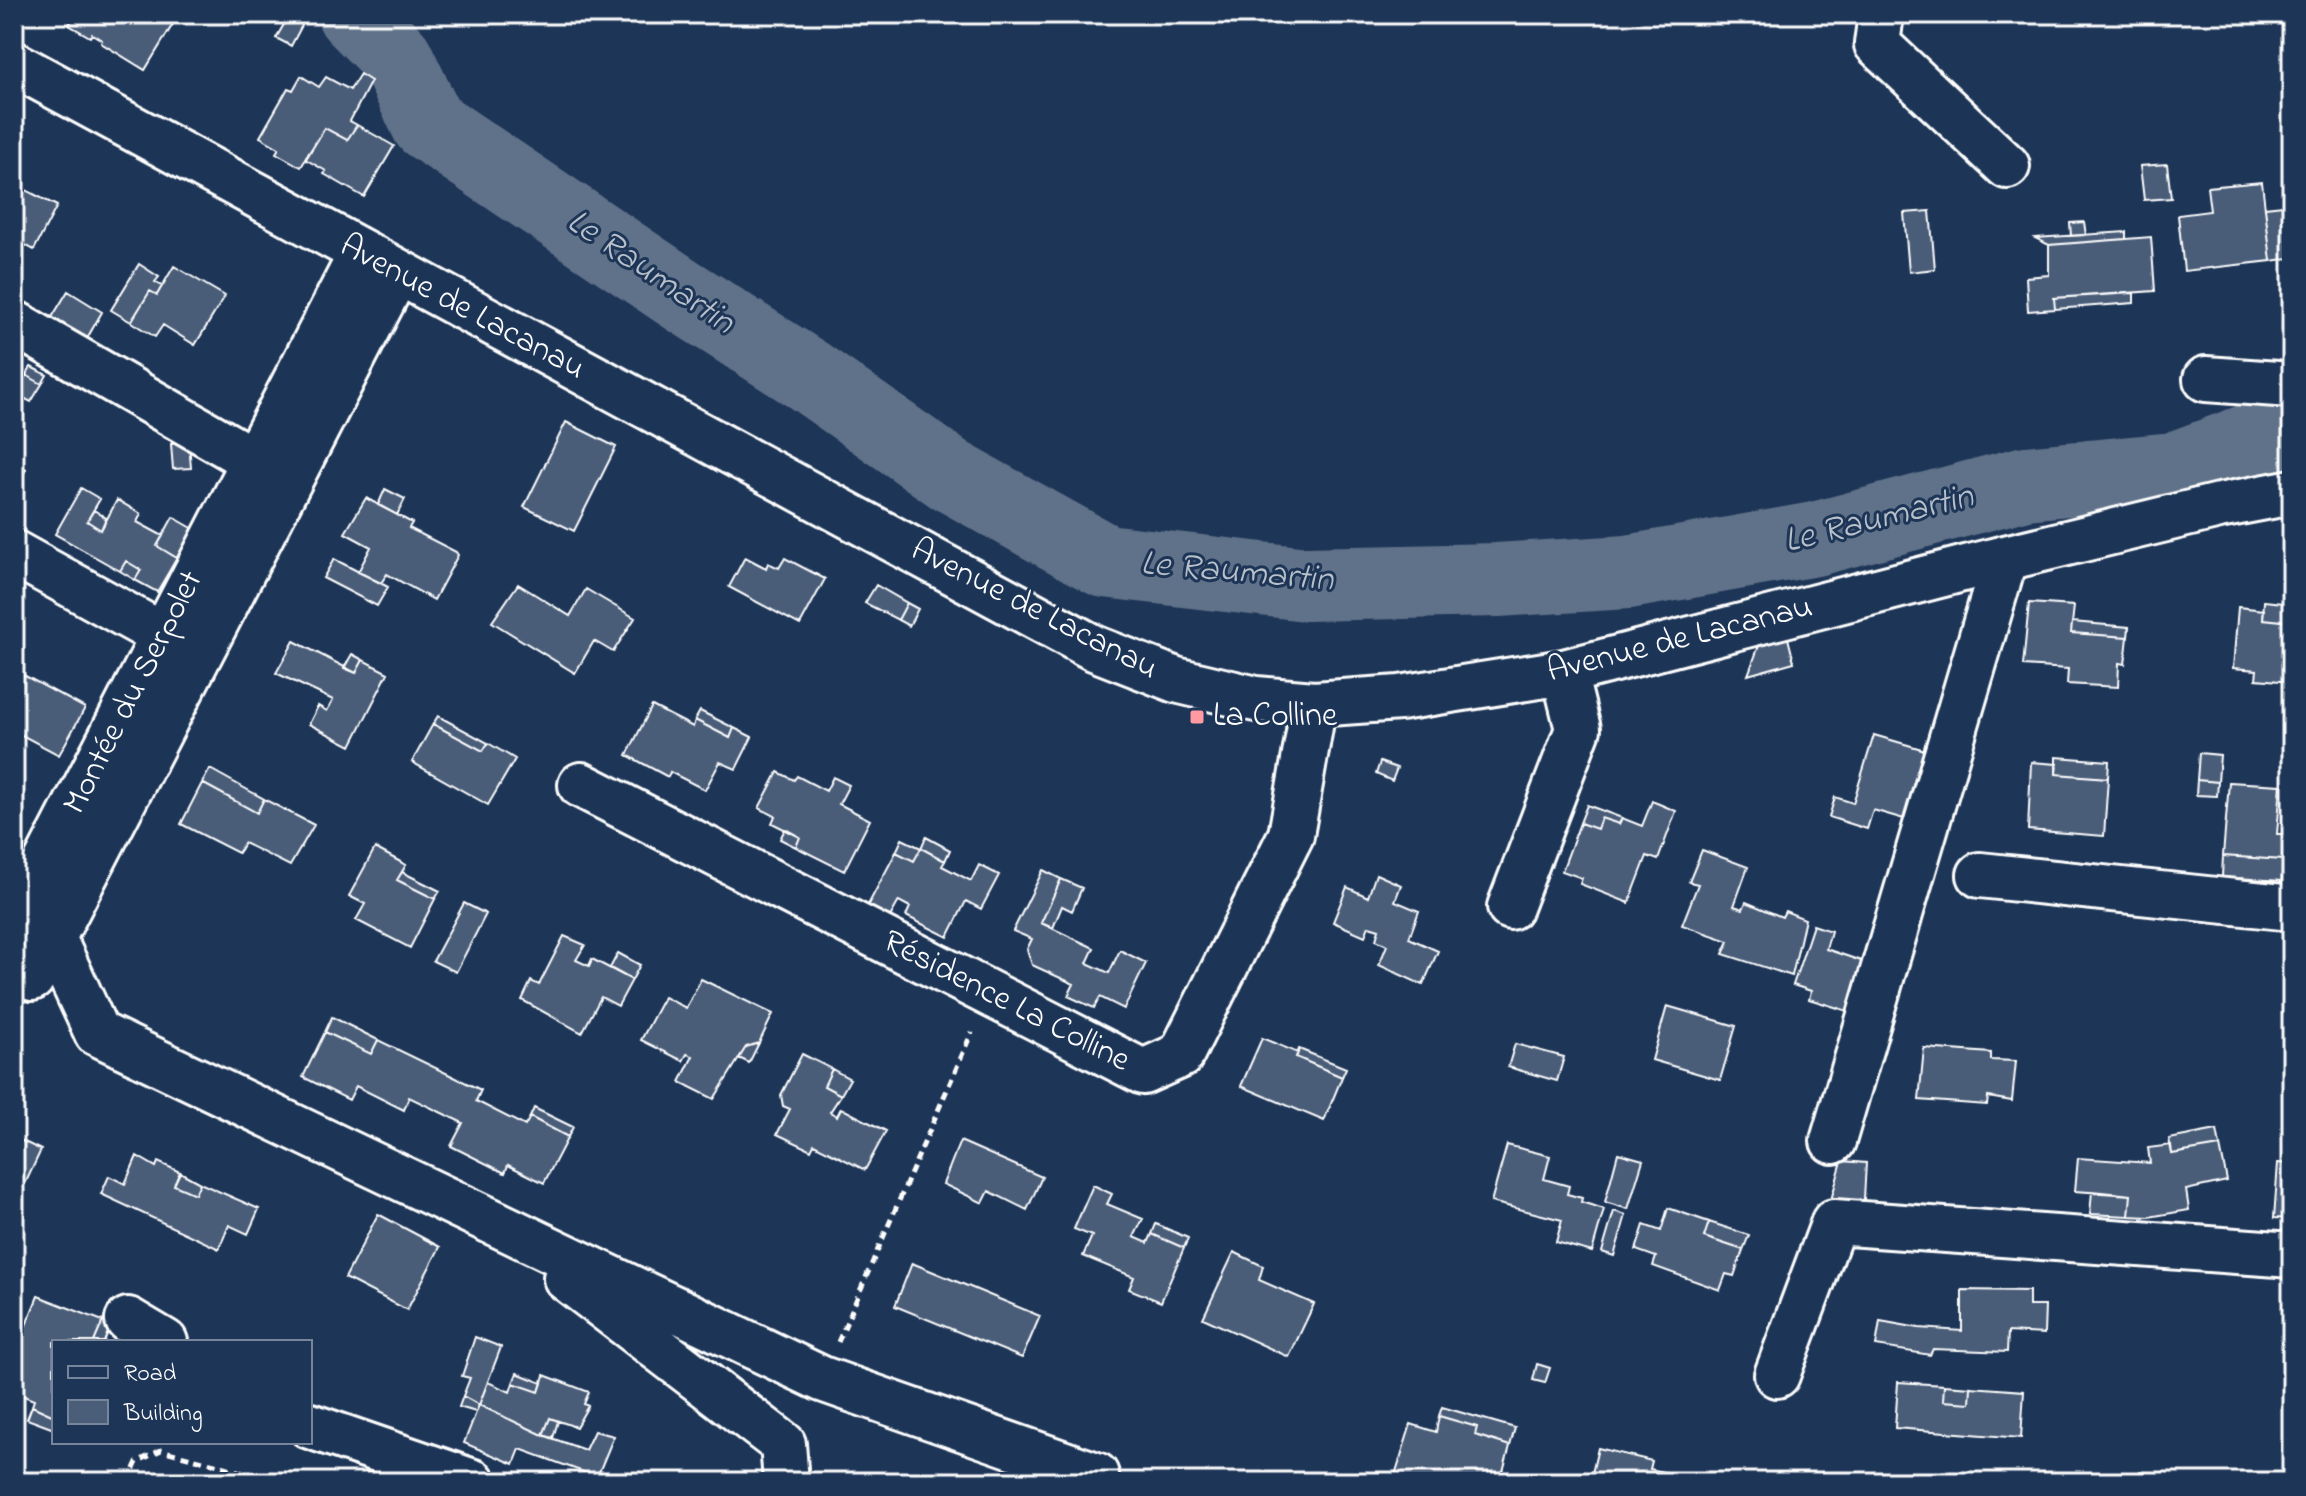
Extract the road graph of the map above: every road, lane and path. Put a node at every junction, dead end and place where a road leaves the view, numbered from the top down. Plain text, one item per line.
1 (1881, 14) edge
2 (14, 64) edge
3 (2007, 166) dead end
4 (379, 264) junction
5 (14, 323) edge
6 (2206, 379) dead end
7 (2292, 385) edge
8 (254, 461) junction
9 (2292, 492) edge
10 (14, 553) edge
11 (2005, 558) junction
12 (164, 636) junction
13 (1564, 672) junction
14 (1314, 704) junction
15 (581, 785) dead end
16 (1980, 875) dead end
17 (1510, 907) dead end
18 (2292, 908) edge
19 (33, 932) edge
20 (32, 978) dead end
21 (989, 993) junction
22 (1833, 1141) dead end
23 (494, 1223) junction
24 (2292, 1255) edge
25 (1777, 1375) dead end
26 (822, 1379) junction
27 (312, 1427) edge
28 (1096, 1475) dead end
29 (128, 1482) edge
30 (272, 1482) edge
31 (473, 1482) edge
32 (786, 1482) edge

1 - 3 street
2 - 4 street, Avenue de Lacanau
4 - 8 street, Montée du Serpolet
4 - 14 street, Avenue de Lacanau
4 - 19 street
5 - 8 street
6 - 7 street
8 - 12 street, Montée du Serpolet
9 - 11 street, Avenue de Lacanau
10 - 12 street
11 - 13 street, Avenue de Lacanau
11 - 22 street
12 - 19 street, Montée du Serpolet
13 - 14 street, Avenue de Lacanau
13 - 17 street
14 - 21 street, Résidence La Colline
15 - 21 street, Résidence La Colline
16 - 18 street
19 - 20 street
19 - 23 street
21 - 26 path
23 - 26 street
23 - 32 street
24 - 25 street
26 - 28 street
27 - 31 street
29 - 30 path

